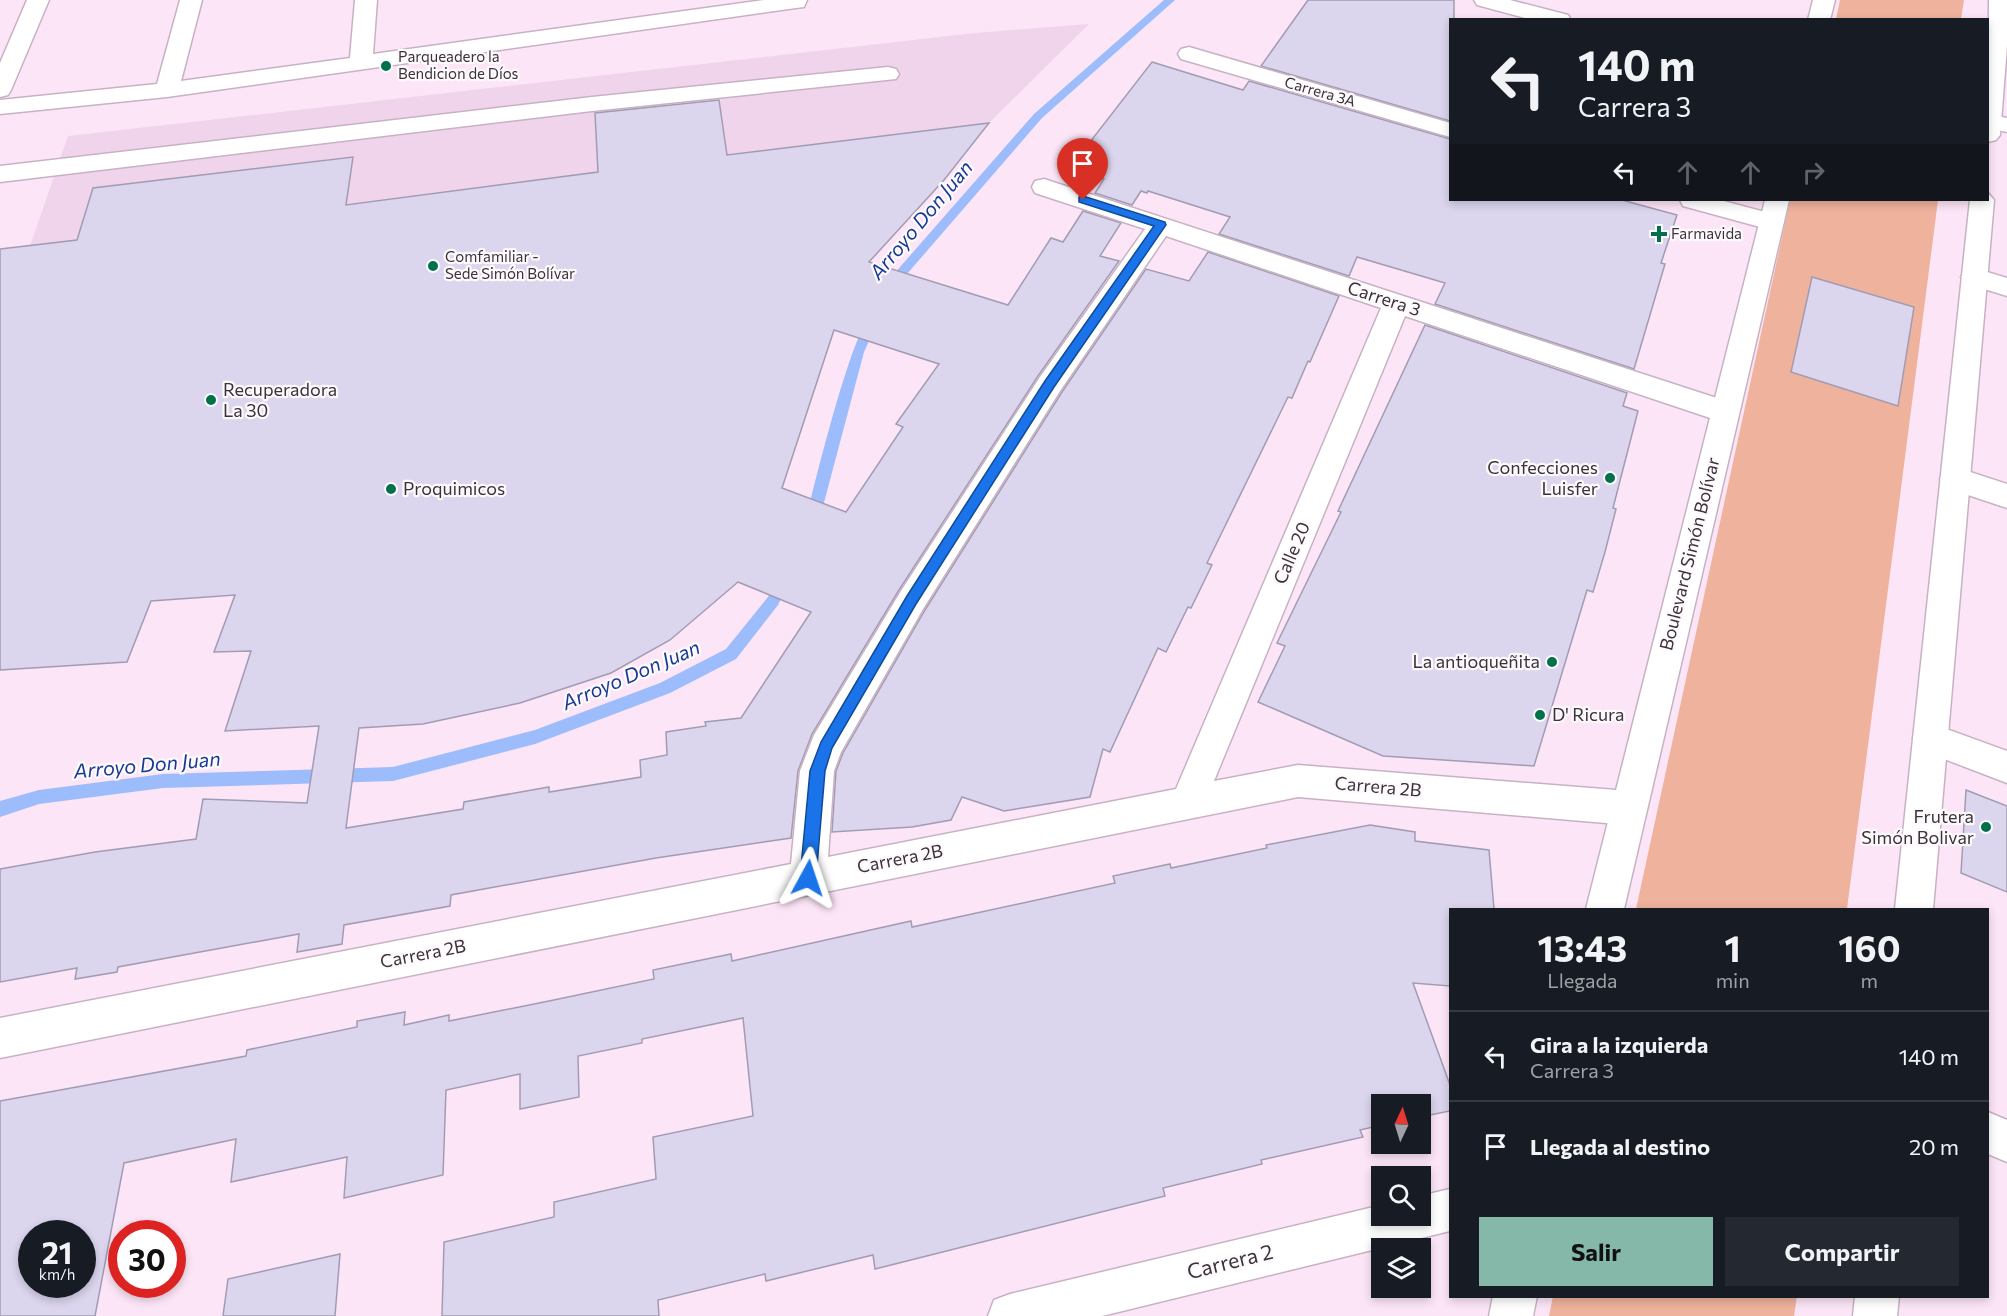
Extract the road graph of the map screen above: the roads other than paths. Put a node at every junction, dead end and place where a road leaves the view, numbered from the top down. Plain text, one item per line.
1 (38, 0) edge
2 (191, 0) edge
3 (366, 0) edge
4 (795, 0) edge
5 (1485, 0) edge
6 (1824, 0) edge
7 (2001, 0) edge
8 (1552, 18) edge
9 (1820, 18) edge
10 (1189, 54) dead end
11 (362, 62) junction
12 (888, 74) dead end
13 (0, 90) edge
14 (167, 90) junction
15 (0, 107) edge
16 (1994, 127) edge
17 (1449, 130) edge
18 (0, 174) edge
19 (1044, 187) dead end
20 (1699, 201) edge
21 (1982, 201) edge
22 (1774, 211) edge
23 (1161, 225) junction
24 (1974, 277) junction
25 (2007, 287) edge
26 (1397, 303) junction
27 (1725, 412) junction
28 (1955, 479) junction
29 (2007, 496) edge
30 (1930, 738) junction
31 (2007, 767) edge
32 (1188, 802) junction
33 (1629, 808) junction
34 (808, 878) junction
35 (1605, 908) edge
36 (1914, 908) edge
37 (0, 1038) edge
38 (1989, 1133) edge
39 (2007, 1141) edge
40 (1449, 1210) edge
41 (1515, 1298) edge
42 (1877, 1298) edge
43 (1010, 1316) edge
44 (1511, 1316) edge
45 (1875, 1316) edge

1 - 13 main road
2 - 14 main road
3 - 11 main road
4 - 11 main road
5 - 8 main road
6 - 9 main road
7 - 16 main road
10 - 17 main road, Carrera 3A
11 - 14 main road
12 - 18 main road
14 - 15 main road
19 - 23 main road, Carrera 3
20 - 22 main road
21 - 24 main road
22 - 27 main road, Boulevard Simón Bolívar
23 - 26 main road, Carrera 3
23 - 34 main road
24 - 25 main road
24 - 28 main road
26 - 27 main road, Carrera 3
26 - 32 main road, Calle 20
27 - 33 main road, Boulevard Simón Bolívar
28 - 29 main road
28 - 30 main road
30 - 31 main road
30 - 36 main road
32 - 33 main road, Carrera 2B
32 - 34 main road, Carrera 2B
33 - 35 main road, Boulevard Simón Bolívar
34 - 37 main road, Carrera 2B
38 - 39 main road
40 - 43 main road, Carrera 2
41 - 44 main road
42 - 45 main road

